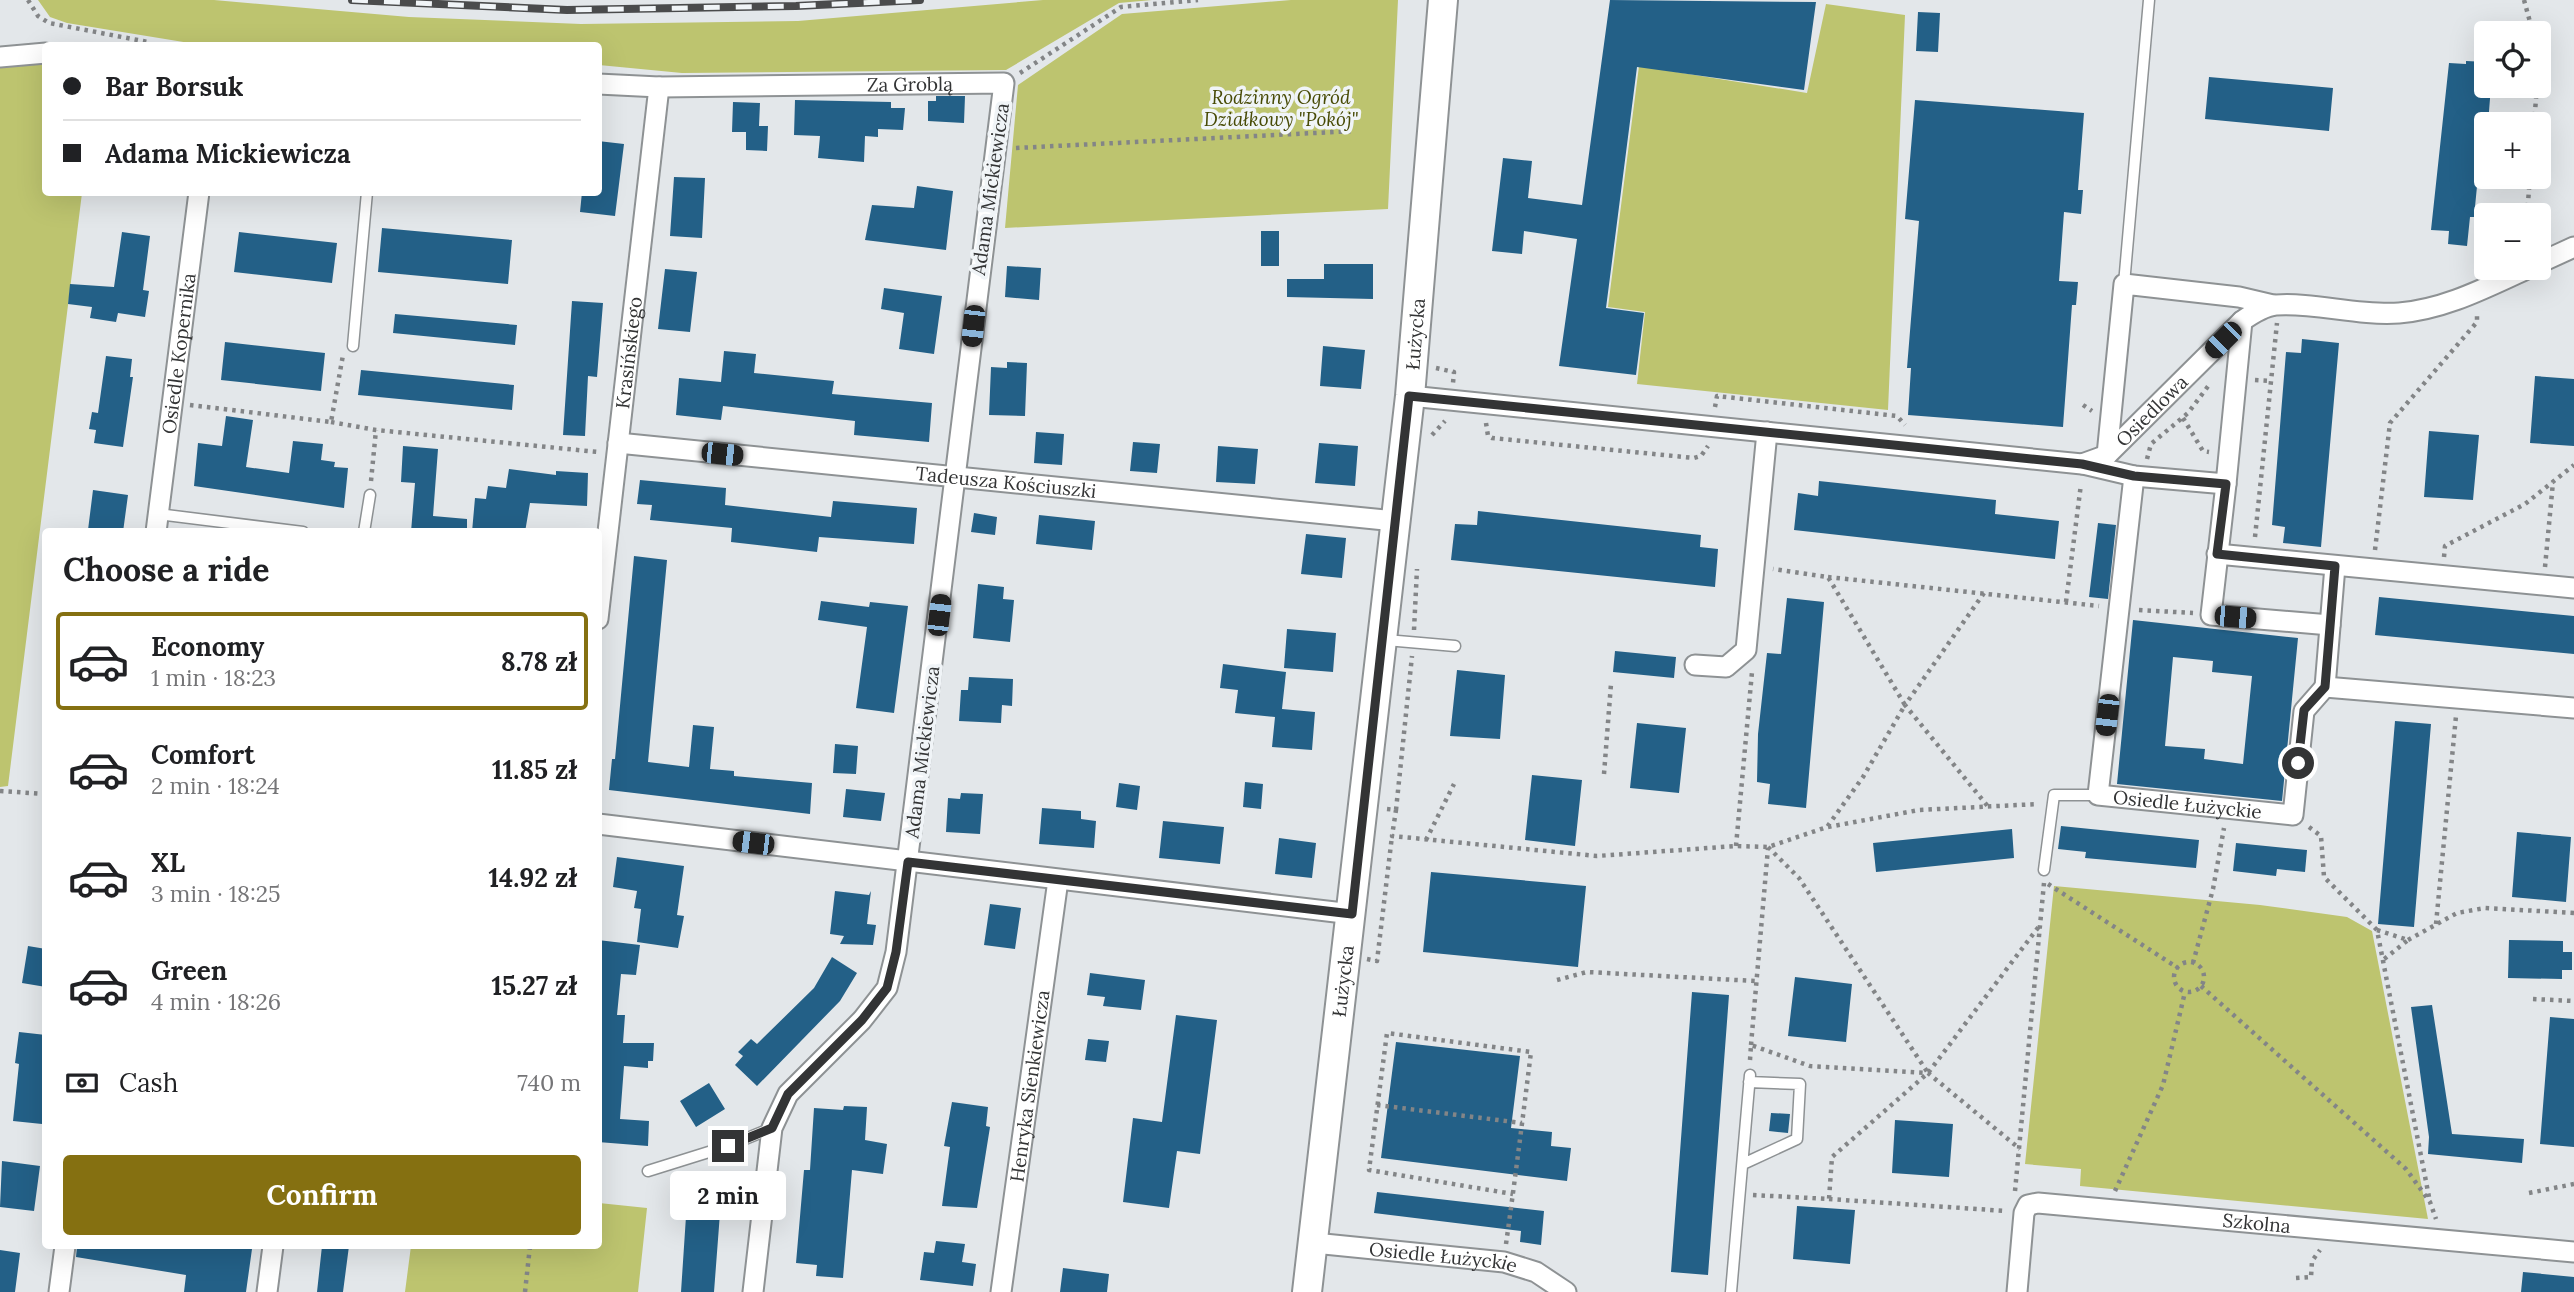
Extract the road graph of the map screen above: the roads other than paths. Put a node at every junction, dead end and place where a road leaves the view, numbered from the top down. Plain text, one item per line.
1 (1443, 0) edge
2 (2149, 0) edge
3 (42, 53) edge
4 (0, 57) edge
5 (1004, 83) joint
6 (602, 84) edge
7 (659, 87) junction
8 (198, 196) edge
9 (367, 196) edge
10 (2574, 247) edge
11 (2551, 258) edge
12 (2504, 280) edge
13 (2124, 284) junction
14 (2276, 305) junction
15 (2242, 321) junction
16 (353, 346) road end
17 (1409, 396) junction
18 (1767, 432) junction
19 (617, 448) junction
20 (2107, 455) junction
21 (2082, 471) junction
22 (2139, 477) junction
23 (956, 478) junction
24 (2226, 484) junction
25 (370, 495) road end
26 (1395, 521) junction
27 (157, 523) edge
28 (238, 528) edge
29 (365, 528) edge
30 (2217, 554) junction
31 (2335, 566) junction
32 (602, 583) edge
33 (2574, 589) edge
34 (2330, 625) junction
35 (1381, 640) junction
36 (1455, 646) dead end
37 (1695, 665) dead end
38 (2325, 687) junction
39 (2574, 708) edge
40 (2098, 794) junction
41 (602, 824) edge
42 (908, 862) junction
43 (2044, 870) dead end
44 (1058, 880) junction
45 (1352, 914) junction
46 (772, 1128) junction
47 (1743, 1164) junction
48 (648, 1171) dead end
49 (1314, 1242) junction
50 (65, 1249) edge
51 (273, 1249) edge
52 (2574, 1252) edge
53 (59, 1292) edge
54 (267, 1292) edge
55 (753, 1292) edge
56 (1001, 1292) edge
57 (1307, 1292) edge
58 (1566, 1292) edge
59 (1731, 1292) edge
60 (2017, 1292) edge

1 - 17 street, Łużycka
2 - 13 lane
3 - 4 street
5 - 7 street, Za Groblą
5 - 23 street, Adama Mickiewicza
6 - 7 street, Za Groblą
7 - 19 street, Krasińskiego
8 - 27 street, Osiedle Kopernika
9 - 16 lane
10 - 11 street
12 - 14 street
13 - 14 street
13 - 20 street
14 - 15 street, Osiedlowa
15 - 20 street, Osiedlowa
15 - 24 street
17 - 18 street, Osiedlowa
17 - 26 street, Łużycka
18 - 21 street, Osiedlowa
18 - 37 street
19 - 23 street, Tadeusza Kościuszki
19 - 32 street, Krasińskiego
20 - 21 street, Osiedlowa
21 - 22 street
22 - 24 street
22 - 40 street, Osiedle Łużyckie
23 - 26 street, Tadeusza Kościuszki
23 - 42 street, Adama Mickiewicza
24 - 30 street
25 - 29 lane
26 - 35 street, Łużycka
27 - 28 lane, Osiedle Kopernika
30 - 31 street
30 - 34 street
31 - 33 street
31 - 34 street
34 - 38 street
35 - 36 lane
35 - 45 street, Łużycka
38 - 39 street
38 - 40 street, Osiedle Łużyckie
40 - 43 lane
41 - 42 street
42 - 44 street
42 - 46 street, Adama Mickiewicza
44 - 45 street
44 - 56 street, Henryka Sienkiewicza
45 - 49 street, Łużycka
46 - 48 lane
46 - 55 street, Adama Mickiewicza
47 - 47 lane
47 - 59 lane
49 - 57 street, Łużycka
49 - 58 street, Osiedle Łużyckie
50 - 53 street
51 - 54 street
52 - 60 street, Szkolna

